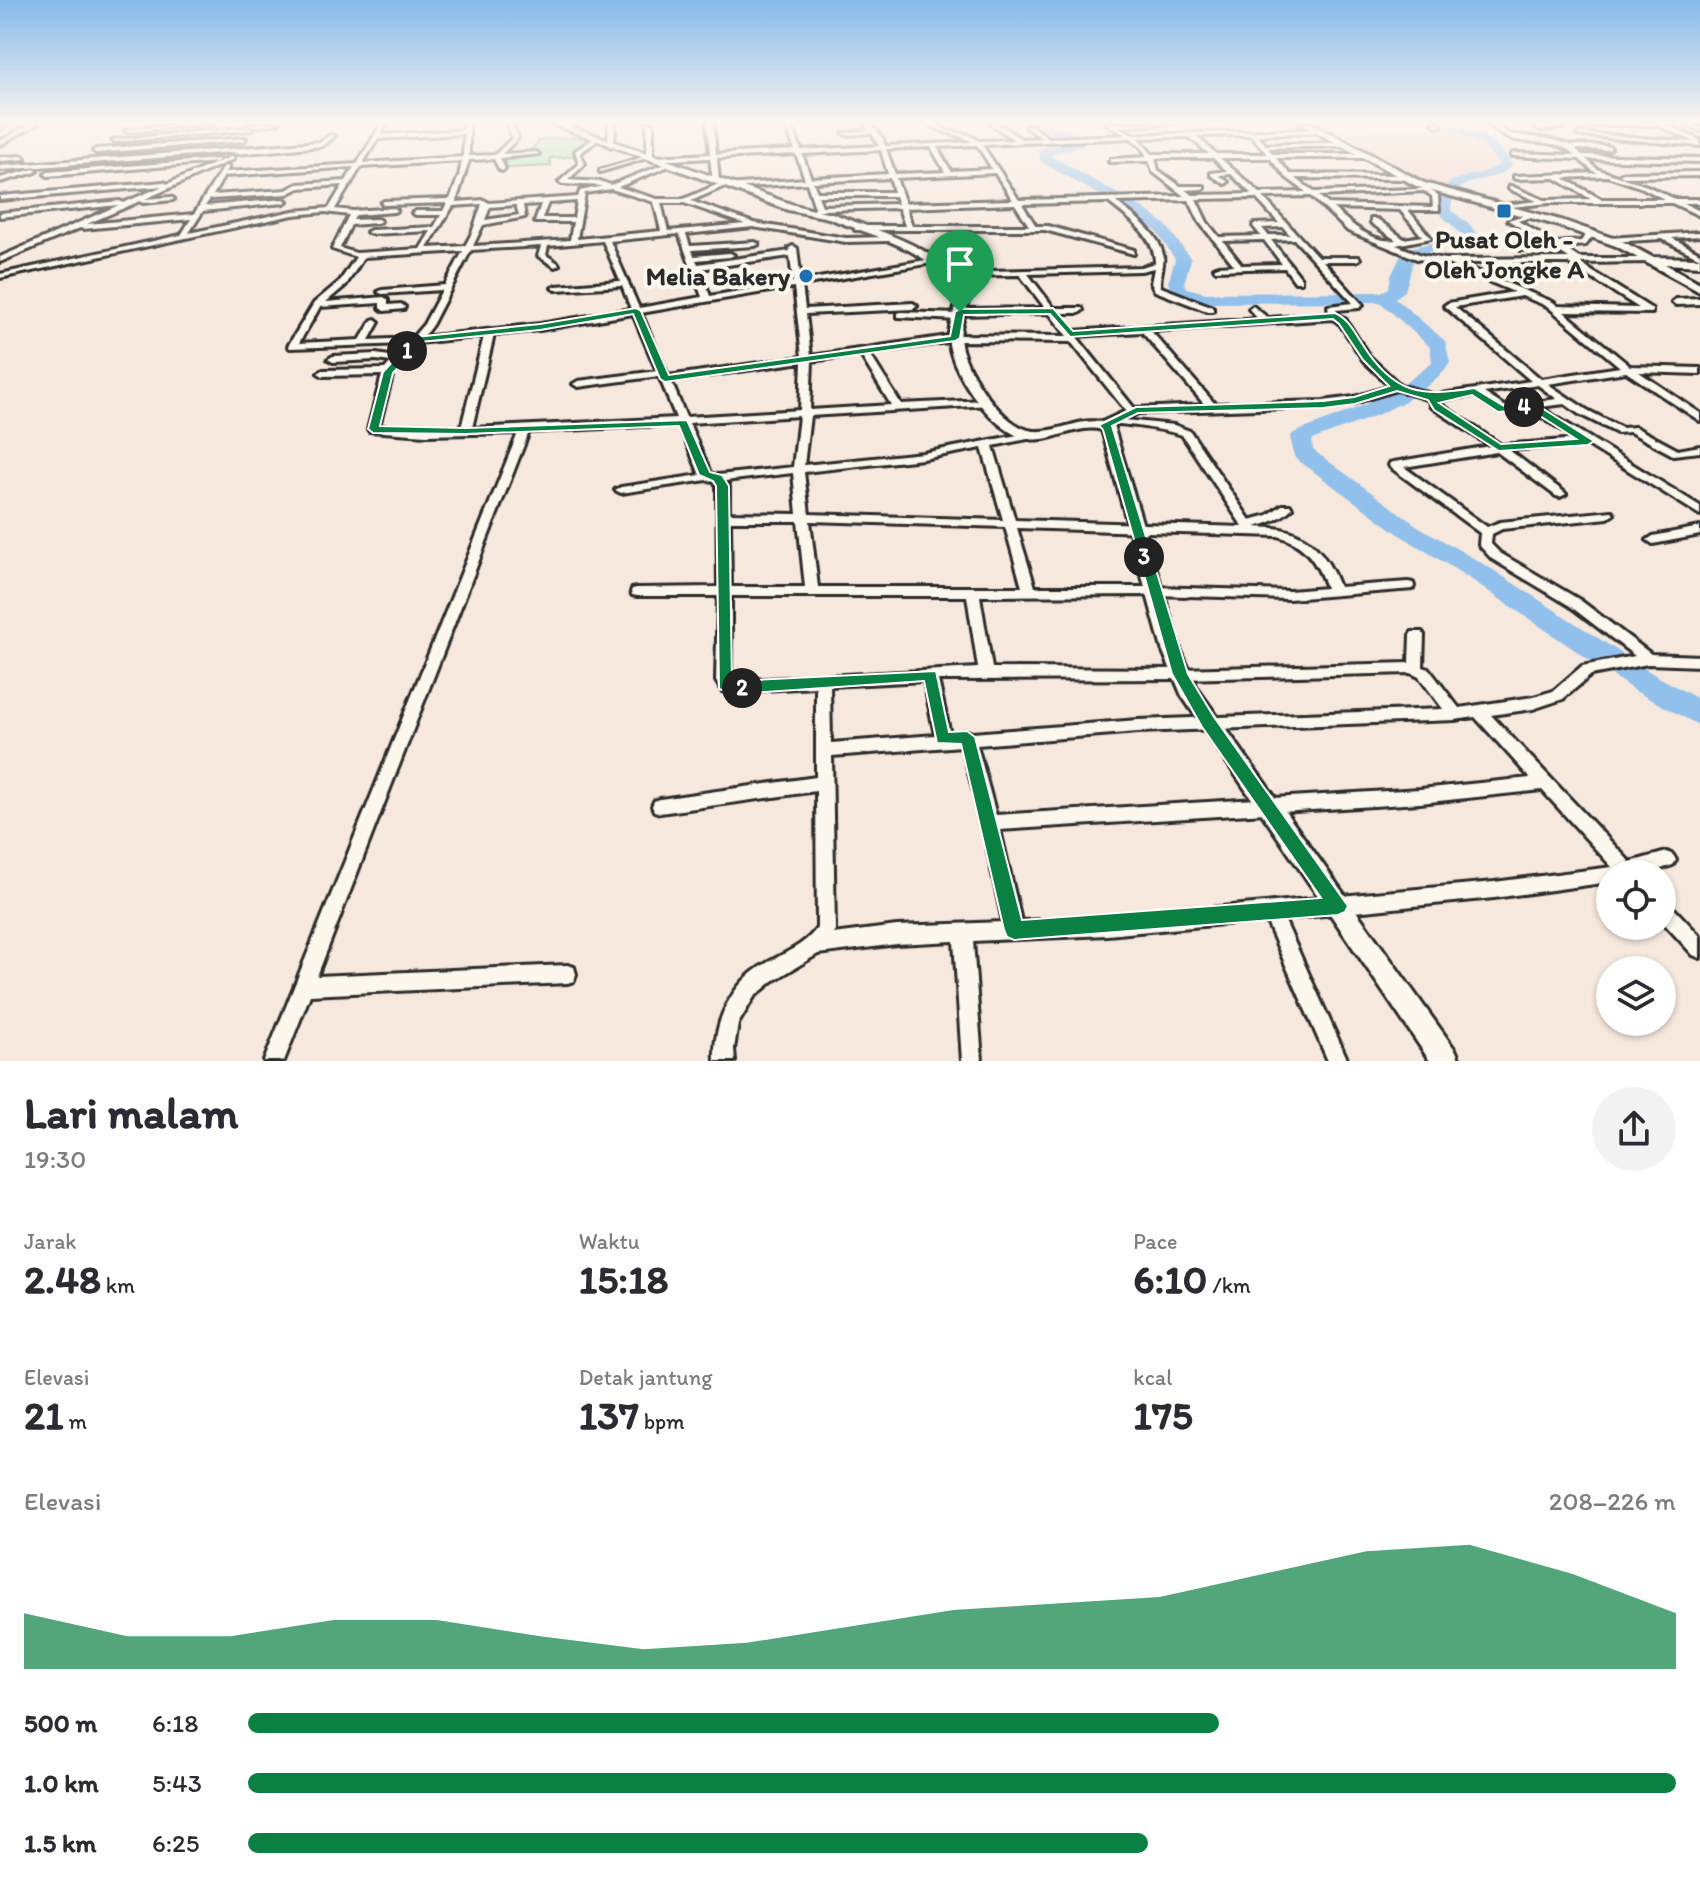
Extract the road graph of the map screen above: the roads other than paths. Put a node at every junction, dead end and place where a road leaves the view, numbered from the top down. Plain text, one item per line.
1 (1233, 172) edge
2 (28, 173) edge
3 (60, 173) edge
4 (198, 173) edge
5 (238, 173) edge
6 (262, 173) edge
7 (354, 173) edge
8 (463, 173) edge
9 (571, 173) edge
10 (636, 173) edge
11 (691, 173) edge
12 (719, 173) edge
13 (806, 173) edge
14 (949, 173) joint
15 (960, 173) edge
16 (997, 173) edge
17 (1157, 173) edge
18 (1228, 173) edge
19 (1286, 173) edge
20 (1394, 173) edge
21 (1600, 173) edge
22 (1688, 173) edge
23 (48, 174) dead end
24 (223, 174) joint
25 (1685, 174) junction
26 (892, 175) junction
27 (1605, 175) junction
28 (192, 176) junction
29 (1288, 176) junction
30 (1555, 176) junction
31 (1402, 177) junction
32 (1516, 177) dead end
33 (0, 180) edge
34 (808, 180) junction
35 (1225, 182) dead end
36 (176, 183) junction
37 (347, 183) junction
38 (1700, 183) edge
39 (722, 184) junction
40 (611, 187) junction
41 (1202, 187) dead end
42 (1178, 188) junction
43 (1511, 188) dead end
44 (31, 189) dead end
45 (1430, 189) junction
46 (250, 193) junction
47 (813, 194) junction
48 (896, 194) junction
49 (1313, 194) junction
50 (1258, 196) junction
51 (208, 197) junction
52 (0, 198) edge
53 (1192, 198) junction
54 (171, 199) dead end
55 (580, 199) junction
56 (1112, 200) junction
57 (284, 201) dead end
58 (685, 201) junction
59 (1670, 201) junction
60 (1700, 201) edge
61 (133, 202) junction
62 (519, 202) junction
63 (545, 202) junction
64 (657, 202) junction
65 (1544, 202) junction
66 (1602, 202) junction
67 (384, 203) dead end
68 (453, 203) junction
69 (1016, 203) junction
70 (962, 204) junction
71 (487, 205) junction
72 (647, 205) dead end
73 (901, 206) junction
74 (1326, 206) junction
75 (1504, 207) junction
76 (1402, 208) junction
77 (331, 210) junction
78 (198, 213) junction
79 (353, 213) junction
80 (446, 213) junction
81 (826, 213) junction
82 (1700, 214) edge
83 (0, 215) edge
84 (1532, 215) junction
85 (577, 220) junction
86 (377, 221) dead end
87 (1374, 221) dead end
88 (347, 223) junction
89 (480, 223) junction
90 (753, 225) junction
91 (1284, 225) junction
92 (909, 227) junction
93 (970, 227) junction
94 (72, 228) junction
95 (858, 228) junction
96 (1034, 228) junction
97 (436, 229) junction
98 (681, 231) junction
99 (371, 232) dead end
100 (665, 233) junction
101 (1591, 233) junction
102 (1700, 234) edge
103 (184, 236) junction
104 (1662, 236) junction
105 (1296, 237) junction
106 (1266, 238) junction
107 (606, 239) junction
108 (888, 239) junction
109 (1216, 239) junction
110 (1609, 240) junction
111 (573, 242) junction
112 (545, 244) junction
113 (755, 244) dead end
114 (1396, 244) junction
115 (1556, 246) junction
116 (689, 248) junction
117 (1524, 248) dead end
118 (466, 249) junction
119 (422, 251) junction
120 (1131, 252) dead end
121 (361, 255) junction
122 (730, 255) dead end
123 (1700, 256) edge
124 (74, 259) junction
125 (1160, 259) junction
126 (1317, 259) junction
127 (1573, 259) junction
128 (1652, 260) junction
129 (932, 261) junction
130 (1351, 261) dead end
131 (1445, 261) junction
132 (694, 262) junction
133 (1700, 262) edge
134 (0, 263) edge
135 (555, 265) dead end
136 (1287, 266) junction
137 (1240, 267) junction
138 (1218, 268) dead end
139 (1022, 272) junction
140 (952, 274) junction
141 (0, 276) edge
142 (1298, 280) dead end
143 (797, 282) junction
144 (623, 283) junction
145 (448, 287) junction
146 (556, 288) dead end
147 (1700, 288) edge
148 (382, 292) dead end
149 (1523, 293) junction
150 (707, 298) junction
151 (1700, 301) edge
152 (1676, 302) dead end
153 (317, 305) junction
154 (913, 306) dead end
155 (401, 307) dead end
156 (1210, 309) dead end
157 (1253, 309) dead end
158 (1558, 309) junction
159 (1079, 310) dead end
160 (636, 311) junction
161 (1053, 311) junction
162 (803, 312) junction
163 (959, 314) junction
164 (901, 315) dead end
165 (1335, 316) junction
166 (375, 322) dead end
167 (1267, 322) junction
168 (1144, 328) junction
169 (490, 331) junction
170 (1073, 336) junction
171 (955, 338) junction
172 (418, 339) junction
173 (362, 344) junction
174 (863, 351) junction
175 (333, 359) dead end
176 (807, 359) junction
177 (397, 360) junction
178 (1628, 369) junction
179 (1700, 371) edge
180 (388, 372) junction
181 (323, 373) dead end
182 (663, 376) junction
183 (1539, 382) junction
184 (578, 384) dead end
185 (1398, 388) junction
186 (1474, 391) junction
187 (1431, 397) junction
188 (1566, 401) junction
189 (986, 403) junction
190 (897, 406) junction
191 (1531, 406) junction
192 (1212, 407) junction
193 (1131, 411) junction
194 (805, 412) junction
195 (1700, 418) edge
196 (683, 423) junction
197 (1110, 424) junction
198 (525, 429) junction
199 (466, 431) junction
200 (1033, 435) junction
201 (1588, 441) junction
202 (987, 445) junction
203 (1499, 448) junction
204 (1700, 449) edge
205 (798, 472) junction
206 (712, 478) junction
207 (621, 490) dead end
208 (1560, 494) dead end
209 (1286, 508) dead end
210 (1700, 511) edge
211 (1608, 514) dead end
212 (724, 517) junction
213 (803, 518) junction
214 (1008, 524) junction
215 (1136, 527) junction
216 (1250, 529) junction
217 (1700, 531) edge
218 (1486, 532) junction
219 (1653, 540) dead end
220 (1408, 586) dead end
221 (973, 591) junction
222 (1030, 591) junction
223 (1154, 591) junction
224 (637, 592) dead end
225 (1334, 592) junction
226 (723, 593) junction
227 (812, 593) junction
228 (1417, 635) dead end
229 (1645, 659) junction
230 (1700, 661) edge
231 (1416, 669) junction
232 (986, 672) junction
233 (1180, 674) junction
234 (930, 675) junction
235 (823, 683) junction
236 (1478, 711) junction
237 (1455, 714) junction
238 (1208, 722) junction
239 (967, 737) junction
240 (943, 739) junction
241 (826, 750) junction
242 (824, 783) junction
243 (1546, 783) junction
244 (660, 806) dead end
245 (1267, 806) junction
246 (990, 823) junction
247 (1609, 860) edge
248 (1596, 877) edge
249 (1338, 906) junction
250 (1271, 911) junction
251 (1676, 923) edge
252 (1014, 930) junction
253 (963, 932) junction
254 (816, 945) junction
255 (1700, 949) edge
256 (567, 974) dead end
257 (304, 986) junction
258 (274, 1061) edge
259 (725, 1061) edge
260 (972, 1061) edge
261 (1338, 1061) edge
262 (1446, 1061) edge

1 - 50 street
2 - 33 street
3 - 23 street
4 - 28 street
5 - 24 street
6 - 46 street
7 - 37 street
8 - 68 street
9 - 40 street
10 - 40 street
11 - 39 main road
12 - 39 street
13 - 34 street
14 - 15 street
14 - 26 street
16 - 69 street
17 - 42 street
18 - 35 street
19 - 29 street
20 - 31 main road
21 - 27 street
22 - 25 street
24 - 51 street
25 - 27 street
25 - 38 street
26 - 34 street
26 - 48 street
27 - 30 street
27 - 59 street
28 - 36 street
28 - 44 street
29 - 31 street
29 - 49 street
30 - 32 street
30 - 66 street
31 - 45 main road
34 - 39 street
34 - 47 street
36 - 52 street
36 - 61 street
37 - 46 street
37 - 77 street
39 - 58 street
39 - 81 main road
40 - 55 street
40 - 64 street
41 - 42 street
42 - 53 street
43 - 65 street
45 - 49 street
45 - 75 main road
45 - 76 street
46 - 51 street
47 - 48 street
47 - 81 street
48 - 73 street
49 - 50 street
49 - 74 street
50 - 53 street
50 - 91 street
51 - 78 street
53 - 56 street
53 - 109 street
54 - 61 street
55 - 63 street
55 - 85 street
56 - 69 street
56 - 125 street
57 - 78 street
58 - 64 street
58 - 90 street
59 - 60 street
59 - 66 street
59 - 82 street
61 - 83 street
61 - 94 street
62 - 63 street
62 - 71 street
62 - 89 street
63 - 85 street
64 - 72 street
64 - 100 street
65 - 66 street
65 - 75 street
67 - 68 street
68 - 71 street
68 - 80 street
69 - 70 street
69 - 96 street
70 - 73 street
70 - 93 street
71 - 89 street
73 - 81 street
73 - 92 street
74 - 76 street
74 - 114 street
75 - 84 main road
76 - 114 street
77 - 79 street
77 - 103 street
78 - 94 street
78 - 103 street
79 - 80 street
79 - 88 street
80 - 97 street
81 - 95 street
84 - 101 main road
84 - 115 street
85 - 111 street
86 - 88 street
87 - 114 street
88 - 121 street
89 - 118 street
90 - 98 street
90 - 108 street
91 - 105 street
91 - 106 street
92 - 93 street
92 - 95 street
93 - 96 street
94 - 134 street
95 - 108 street
96 - 120 street
97 - 99 street
97 - 119 street
98 - 100 street
98 - 116 street
100 - 107 street
101 - 110 main road
101 - 115 street
102 - 104 street
103 - 124 street
104 - 110 street
104 - 123 street
105 - 106 street
105 - 126 street
106 - 109 street
106 - 136 street
107 - 111 street
107 - 144 street
108 - 129 street
109 - 137 street
110 - 128 main road
111 - 112 street
112 - 118 street
112 - 135 street
113 - 116 street
114 - 131 street
115 - 117 street
115 - 127 street
116 - 132 street
118 - 119 street
118 - 145 street
119 - 121 street
121 - 153 street
122 - 132 street
124 - 134 street
124 - 141 street
125 - 139 street
125 - 156 street
126 - 130 street
126 - 165 street
127 - 128 street
127 - 131 street
127 - 158 street
128 - 133 main road
128 - 147 main road
129 - 140 street
129 - 143 street
131 - 149 street
132 - 143 street
132 - 150 street
136 - 137 street
136 - 142 street
137 - 138 street
139 - 140 street
139 - 161 street
140 - 163 street
143 - 150 street
143 - 162 street
144 - 146 street
144 - 160 street
145 - 148 street
145 - 172 street
149 - 158 street
149 - 183 street
150 - 160 street
151 - 152 street
153 - 155 street
153 - 173 street
154 - 162 street
157 - 167 street
158 - 178 street
159 - 161 street
160 - 169 street
160 - 182 street
161 - 163 street
161 - 170 street
162 - 176 street
163 - 164 street
163 - 171 street
165 - 167 street
165 - 185 street
166 - 173 street
167 - 168 street
168 - 170 street
168 - 192 street
169 - 172 street
169 - 199 street
170 - 171 street
170 - 193 street
171 - 174 street
171 - 189 street
172 - 173 street
172 - 177 street
174 - 176 street
174 - 190 street
175 - 177 street
176 - 182 street
176 - 194 street
177 - 180 street
178 - 179 street
178 - 183 street
178 - 195 street
180 - 181 street
180 - 199 street
182 - 184 street
182 - 196 street
183 - 186 street
183 - 188 street
185 - 187 street
185 - 192 street
186 - 187 street
186 - 191 street
187 - 203 street
188 - 191 street
188 - 204 street
189 - 190 street
189 - 200 street
190 - 194 street
191 - 201 street
192 - 193 street
193 - 197 street
194 - 196 street
194 - 205 street
196 - 198 street
196 - 206 street
197 - 200 street
197 - 215 street
197 - 216 street
198 - 199 street
198 - 257 street
200 - 202 street
201 - 203 street
201 - 210 street
202 - 205 street
202 - 214 street
203 - 208 street
203 - 218 street
205 - 206 street
205 - 213 street
206 - 207 street
206 - 212 street
209 - 216 street
211 - 218 street
212 - 213 street
212 - 226 street
213 - 214 street
213 - 227 street
214 - 215 street
214 - 222 street
215 - 216 street
215 - 223 street
216 - 225 street
217 - 219 street
218 - 229 street
220 - 225 street
221 - 222 street
221 - 227 street
221 - 232 street
222 - 223 street
223 - 225 street
223 - 233 street
224 - 226 street
226 - 227 street
226 - 235 street
228 - 231 street
229 - 230 street
229 - 236 street
231 - 233 street
231 - 237 street
232 - 233 street
232 - 234 street
233 - 238 street
234 - 235 street
234 - 240 street
235 - 241 street
236 - 237 street
236 - 243 street
237 - 238 street
238 - 239 street
238 - 245 street
239 - 240 street
239 - 246 street
240 - 241 street
241 - 242 street
242 - 244 street
242 - 254 street
243 - 245 street
243 - 247 street
245 - 246 street
245 - 249 street
246 - 252 street
248 - 249 street
249 - 250 street
249 - 262 street
250 - 252 street
250 - 261 street
251 - 255 street
252 - 253 street
253 - 254 street
253 - 260 street
254 - 259 street
256 - 257 street
257 - 258 street

